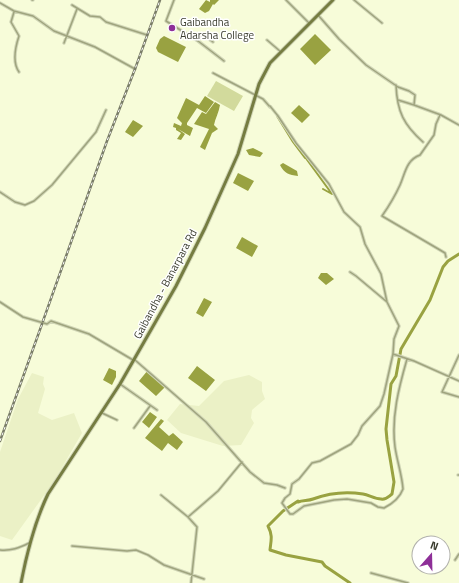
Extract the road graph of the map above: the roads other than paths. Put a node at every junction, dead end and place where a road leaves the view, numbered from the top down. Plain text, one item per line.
1 (174, 0) edge
2 (287, 0) edge
3 (333, 0) edge
4 (354, 0) edge
5 (0, 3) edge
6 (72, 5) dead end
7 (77, 9) junction
8 (14, 11) junction
9 (318, 15) junction
10 (309, 23) junction
11 (382, 24) dead end
12 (147, 35) dead end
13 (66, 36) junction
14 (267, 40) dead end
15 (198, 41) junction
16 (214, 42) dead end
17 (64, 43) dead end
18 (281, 52) junction
19 (224, 61) dead end
20 (135, 69) dead end
21 (20, 72) dead end
22 (213, 74) dead end
23 (396, 85) junction
24 (255, 96) junction
25 (398, 100) junction
26 (414, 105) junction
27 (106, 110) dead end
28 (274, 111) dead end
29 (440, 115) junction
30 (459, 125) edge
31 (423, 142) dead end
32 (0, 192) edge
33 (446, 257) dead end
34 (350, 272) dead end
35 (0, 302) edge
36 (387, 302) junction
37 (393, 354) junction
38 (459, 355) edge
39 (406, 358) junction
40 (135, 360) junction
41 (449, 376) junction
42 (459, 381) edge
43 (120, 384) junction
44 (459, 398) edge
45 (150, 406) junction
46 (156, 410) dead end
47 (102, 413) junction
48 (117, 420) dead end
49 (134, 428) dead end
50 (242, 462) junction
51 (286, 488) dead end
52 (161, 495) dead end
53 (188, 517) junction
54 (29, 543) junction
55 (72, 546) dead end
56 (0, 550) edge
57 (459, 554) edge
58 (455, 560) dead end
59 (371, 573) dead end
60 (192, 574) junction
61 (204, 579) dead end
62 (21, 583) edge
63 (192, 583) edge
64 (408, 583) edge

1 - 15 street
2 - 10 street
3 - 9 main road, Gaibandha - Banarpara Rd
4 - 11 street
5 - 8 street
6 - 7 street
7 - 12 street
7 - 13 street
8 - 13 street
8 - 21 street
9 - 10 main road, Gaibandha - Banarpara Rd
9 - 23 street
10 - 18 main road, Gaibandha - Banarpara Rd
13 - 17 street
13 - 20 street
14 - 18 street
15 - 16 street
15 - 19 street
18 - 24 main road, Gaibandha - Banarpara Rd
22 - 24 street
23 - 25 street
23 - 26 street
24 - 28 street
24 - 36 street, bridge
24 - 40 main road, Gaibandha - Banarpara Rd
25 - 26 street
25 - 31 street
26 - 29 street
27 - 32 street
29 - 30 street
29 - 33 street
34 - 36 street
35 - 40 street
36 - 37 street
37 - 39 street
37 - 39 street
38 - 41 street
39 - 41 street
40 - 43 main road, Gaibandha - Banarpara Rd
40 - 50 street
41 - 42 street
41 - 44 street
43 - 45 street
43 - 47 main road, Gaibandha - Banarpara Rd
45 - 46 street
45 - 49 street
47 - 48 street
47 - 54 main road, Gaibandha - Banarpara Rd
50 - 51 street
50 - 53 street
52 - 53 street
53 - 60 street
54 - 56 street
54 - 62 main road, Gaibandha - Banarpara Rd
55 - 60 street
57 - 58 street
59 - 64 street
60 - 61 street
60 - 63 street

